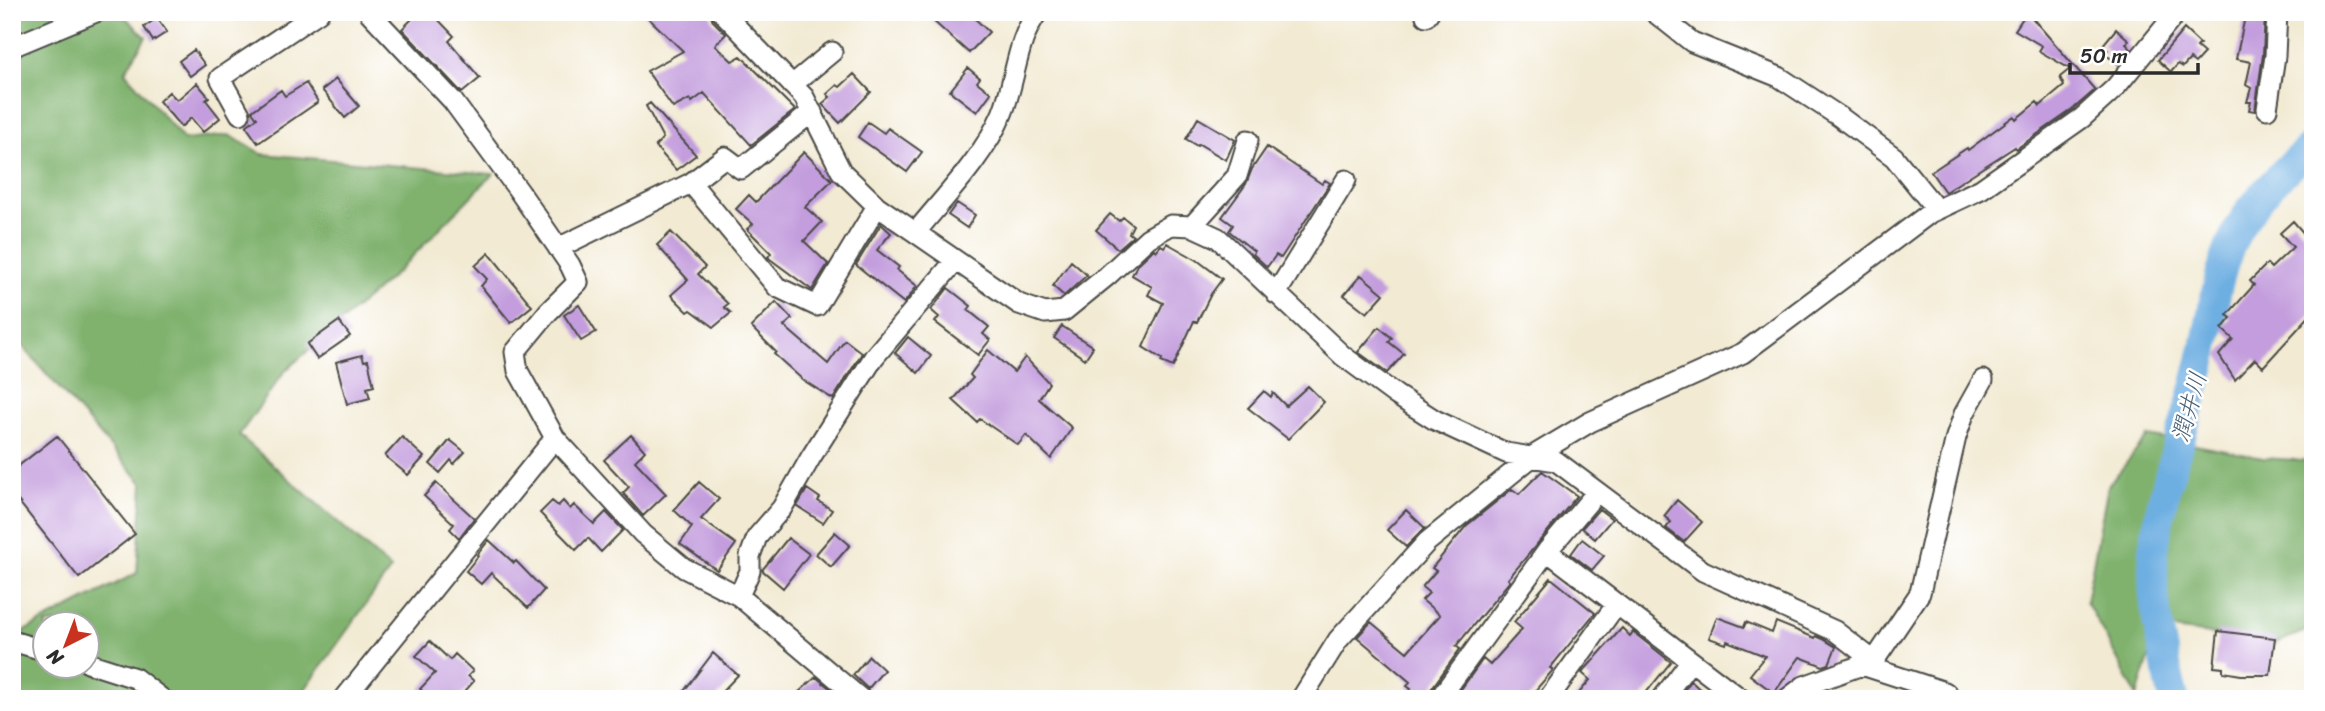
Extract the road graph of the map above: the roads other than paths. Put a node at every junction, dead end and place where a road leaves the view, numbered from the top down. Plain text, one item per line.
1 (96, 12) edge
2 (319, 12) edge
3 (369, 12) edge
4 (722, 12) edge
5 (1038, 12) edge
6 (2177, 12) edge
7 (2277, 12) edge
8 (1662, 14) edge
9 (12, 47) edge
10 (832, 51) dead end
11 (792, 85) junction
12 (2267, 109) dead end
13 (812, 112) junction
14 (240, 114) dead end
15 (1248, 140) dead end
16 (1346, 180) dead end
17 (691, 183) junction
18 (877, 206) junction
19 (1936, 209) junction
20 (1192, 226) junction
21 (916, 232) junction
22 (558, 248) junction
23 (955, 261) junction
24 (1276, 294) junction
25 (1983, 380) dead end
26 (555, 438) junction
27 (1533, 456) junction
28 (1597, 492) junction
29 (1547, 551) junction
30 (739, 596) junction
31 (1616, 605) junction
32 (12, 641) edge
33 (32, 647) edge
34 (1690, 662) junction
35 (1868, 663) junction
36 (102, 667) edge
37 (162, 699) edge
38 (344, 699) edge
39 (860, 699) edge
40 (1301, 699) edge
41 (1439, 699) edge
42 (1548, 699) edge
43 (1662, 699) edge
44 (1741, 699) edge
45 (1787, 699) edge
46 (1952, 699) edge

1 - 9 street
2 - 14 street
3 - 22 street
4 - 11 street
5 - 21 street
6 - 19 street
7 - 12 street
8 - 19 street
10 - 11 street
11 - 13 street
13 - 17 street
13 - 18 street
15 - 20 street
16 - 24 street
17 - 18 street
17 - 22 street
18 - 21 street
19 - 27 street
20 - 23 street
20 - 24 street
21 - 23 street
22 - 26 street
23 - 30 street
24 - 27 street
25 - 35 street
26 - 30 street
26 - 38 street
27 - 28 street
27 - 40 street
28 - 29 street
28 - 35 street
29 - 31 street
29 - 41 street
30 - 39 street
31 - 34 street
31 - 42 street
32 - 33 street
34 - 43 street
34 - 44 street
35 - 45 street
35 - 46 street
36 - 37 street

